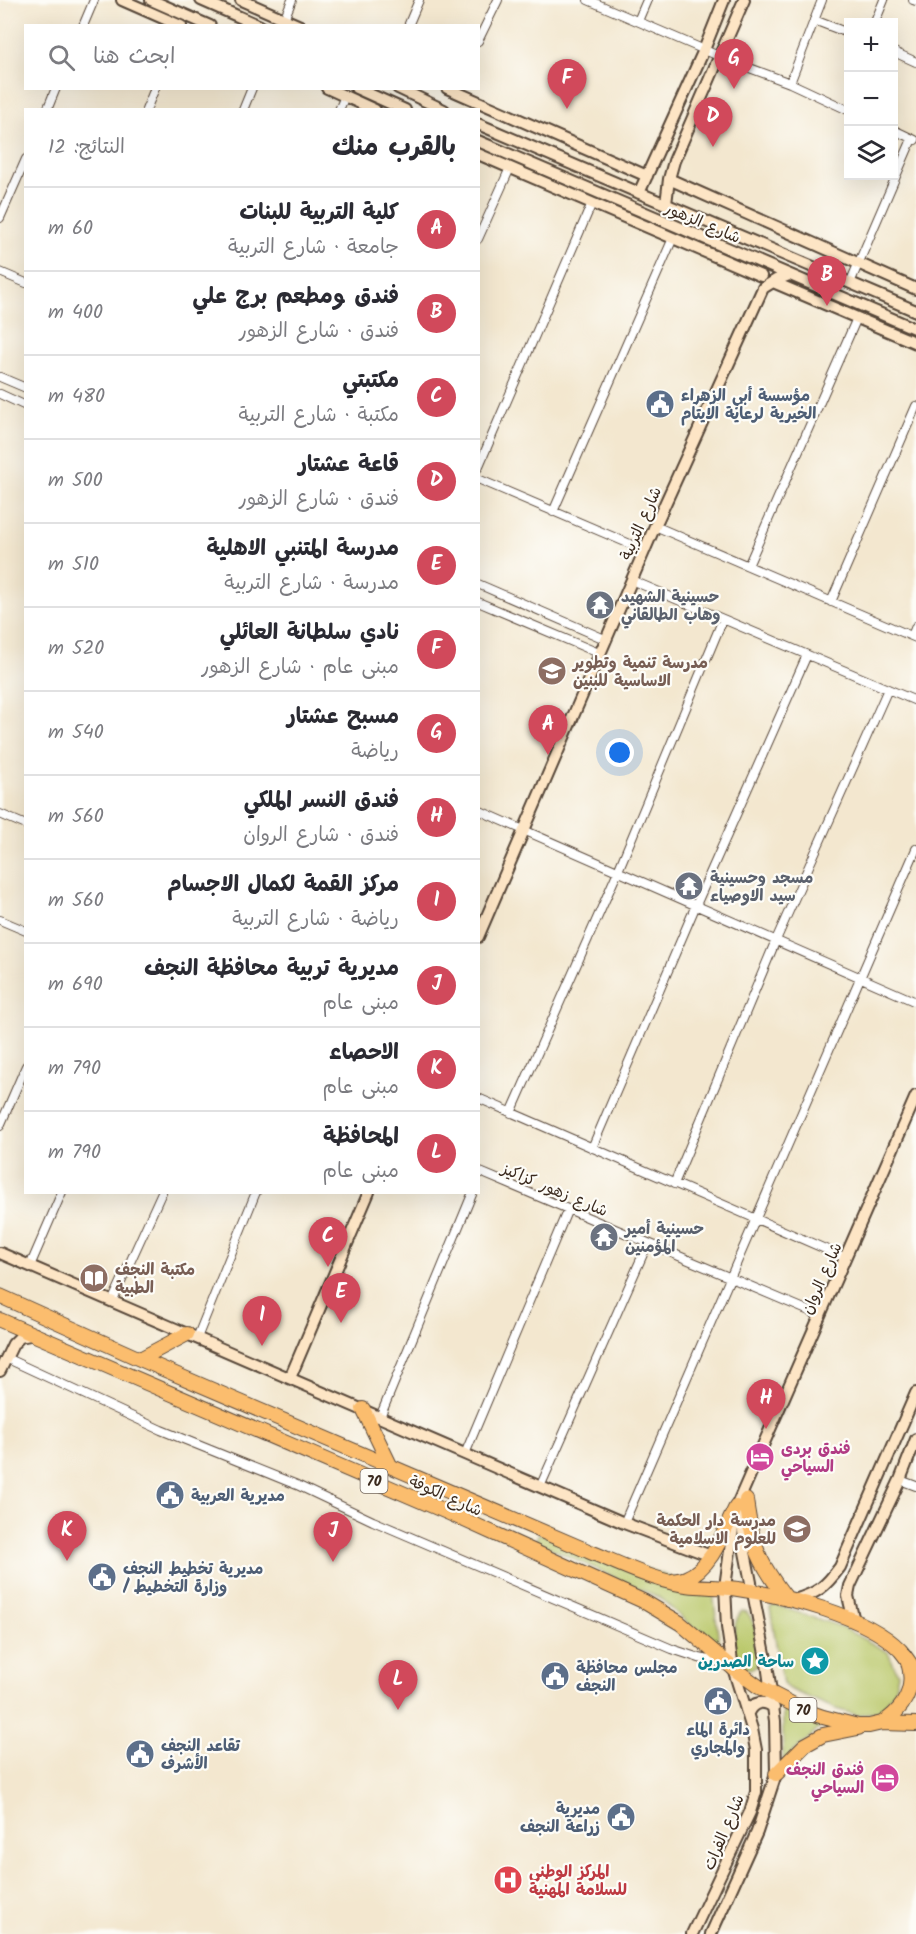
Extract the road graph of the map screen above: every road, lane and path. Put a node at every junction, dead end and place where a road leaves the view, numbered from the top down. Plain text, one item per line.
1 (94, 0) edge
2 (122, 0) edge
3 (151, 0) edge
4 (201, 0) edge
5 (240, 0) edge
6 (292, 0) edge
7 (419, 0) edge
8 (498, 0) edge
9 (588, 0) edge
10 (647, 0) edge
11 (724, 0) edge
12 (744, 0) edge
13 (822, 0) edge
14 (884, 0) edge
15 (261, 9) junction
16 (284, 18) junction
17 (877, 18) edge
18 (814, 20) junction
19 (638, 21) junction
20 (84, 24) edge
21 (176, 24) edge
22 (205, 24) edge
23 (258, 24) edge
24 (296, 24) edge
25 (409, 24) edge
26 (844, 31) edge
27 (711, 32) junction
28 (480, 37) edge
29 (728, 39) junction
30 (704, 50) junction
31 (898, 54) edge
32 (720, 57) junction
33 (916, 62) edge
34 (789, 83) junction
35 (55, 90) edge
36 (154, 90) edge
37 (251, 90) edge
38 (332, 90) edge
39 (361, 90) edge
40 (400, 90) edge
41 (402, 90) edge
42 (454, 90) edge
43 (345, 96) junction
44 (401, 107) edge
45 (429, 107) edge
46 (48, 108) edge
47 (147, 108) edge
48 (244, 108) edge
49 (340, 108) edge
50 (371, 108) edge
51 (844, 108) edge
52 (480, 125) edge
53 (898, 132) edge
54 (560, 138) junction
55 (914, 140) edge
56 (480, 142) edge
57 (480, 155) edge
58 (553, 155) junction
59 (24, 164) edge
60 (510, 168) junction
61 (546, 170) junction
62 (646, 176) junction
63 (669, 179) junction
64 (541, 181) junction
65 (639, 193) junction
66 (592, 204) junction
67 (666, 204) junction
68 (0, 218) edge
69 (480, 235) edge
70 (673, 238) junction
71 (749, 258) junction
72 (858, 264) junction
73 (0, 272) edge
74 (789, 275) junction
75 (761, 276) junction
76 (773, 282) junction
77 (24, 283) edge
78 (850, 283) junction
79 (763, 288) junction
80 (916, 289) edge
81 (915, 310) edge
82 (857, 318) junction
83 (913, 328) edge
84 (916, 344) edge
85 (0, 377) edge
86 (24, 387) edge
87 (0, 394) edge
88 (24, 404) edge
89 (916, 406) edge
90 (480, 463) edge
91 (480, 480) edge
92 (553, 512) junction
93 (655, 526) junction
94 (644, 550) junction
95 (748, 566) junction
96 (631, 580) junction
97 (480, 585) edge
98 (831, 602) junction
99 (480, 603) edge
100 (723, 619) junction
101 (916, 626) edge
102 (914, 637) edge
103 (607, 640) junction
104 (601, 654) junction
105 (807, 655) junction
106 (888, 689) junction
107 (916, 701) edge
108 (480, 811) edge
109 (0, 814) edge
110 (24, 824) edge
111 (524, 830) junction
112 (916, 849) edge
113 (618, 871) junction
114 (696, 905) junction
115 (0, 920) edge
116 (24, 930) edge
117 (480, 932) edge
118 (776, 940) junction
119 (861, 978) junction
120 (916, 1002) edge
121 (24, 1071) edge
122 (916, 1096) edge
123 (480, 1099) edge
124 (512, 1113) junction
125 (0, 1126) edge
126 (592, 1148) junction
127 (480, 1175) edge
128 (674, 1184) junction
129 (61, 1194) edge
130 (161, 1194) edge
131 (255, 1194) edge
132 (368, 1194) edge
133 (472, 1194) edge
134 (568, 1209) junction
135 (757, 1220) junction
136 (648, 1243) junction
137 (0, 1253) edge
138 (846, 1258) junction
139 (30, 1266) junction
140 (729, 1279) junction
141 (0, 1296) edge
142 (112, 1302) junction
143 (821, 1316) junction
144 (0, 1320) edge
145 (35, 1334) junction
146 (192, 1336) junction
147 (3, 1357) edge
148 (140, 1359) junction
149 (0, 1371) edge
150 (290, 1378) junction
151 (916, 1393) edge
152 (363, 1409) junction
153 (380, 1417) junction
154 (916, 1439) edge
155 (465, 1454) junction
156 (390, 1465) junction
157 (900, 1480) junction
158 (540, 1486) junction
159 (916, 1486) edge
160 (741, 1504) junction
161 (624, 1523) junction
162 (711, 1556) junction
163 (670, 1582) junction
164 (725, 1587) junction
165 (752, 1591) junction
166 (791, 1600) junction
167 (854, 1622) junction
168 (907, 1655) edge
169 (731, 1666) junction
170 (916, 1672) edge
171 (771, 1694) junction
172 (774, 1708) junction
173 (748, 1713) junction
174 (875, 1724) junction
175 (916, 1724) edge
176 (776, 1774) junction
177 (693, 1934) edge
178 (711, 1934) edge

1 - 20 street
2 - 21 street
3 - 22 street
4 - 23 street
5 - 15 street
6 - 16 street
7 - 25 street
8 - 28 street
9 - 19 street
10 - 19 street
11 - 27 street
12 - 29 street
13 - 18 street
14 - 17 street
15 - 16 street
15 - 23 street
16 - 24 street
18 - 26 street
18 - 34 street
19 - 30 street
27 - 29 street
27 - 30 street
29 - 32 street
30 - 32 street
30 - 62 street
31 - 33 street
32 - 34 street
32 - 63 street
34 - 51 street
35 - 46 street
36 - 47 street
37 - 48 street
38 - 43 street
39 - 44 street
40 - 44 street
41 - 45 street
42 - 54 street
43 - 49 street
43 - 50 street
52 - 58 street, شارع الزهور
53 - 55 street
54 - 58 street
54 - 62 street
55 - 72 street
56 - 61 street, شارع الزهور
57 - 60 street
58 - 65 street, شارع الزهور
59 - 68 street
60 - 64 street
60 - 69 street
61 - 64 street
61 - 71 street, شارع الزهور
62 - 65 street
63 - 67 street
63 - 72 street
64 - 66 street
65 - 67 street, شارع الزهور
66 - 70 street
66 - 90 street
67 - 78 street, شارع الزهور
70 - 75 street
70 - 92 street
71 - 74 street, شارع الزهور
71 - 75 street
72 - 78 street
72 - 80 street
73 - 77 street
74 - 76 street
74 - 83 street, شارع الزهور
75 - 79 street
76 - 79 street
76 - 82 street
78 - 81 street, شارع الزهور
79 - 93 street, شارع التربية
81 - 83 street
82 - 84 street
82 - 95 street
85 - 86 street
87 - 88 street
89 - 98 street
91 - 92 street
92 - 94 street
93 - 94 street, شارع التربية
93 - 95 street
94 - 96 street, شارع التربية
95 - 98 street
96 - 100 street
96 - 103 street, شارع التربية
97 - 103 street
98 - 102 street
99 - 104 street
100 - 105 street
100 - 113 street
101 - 102 street
103 - 104 street, شارع التربية
104 - 111 street, شارع التربية
105 - 106 street
105 - 114 street
106 - 107 street
106 - 118 street
108 - 111 street
109 - 110 street
111 - 113 street
111 - 117 street, شارع التربية
112 - 119 street
113 - 114 street
113 - 124 street
114 - 118 street
114 - 126 street
115 - 116 street
118 - 119 street
118 - 128 street
119 - 120 street
119 - 135 street
121 - 125 street
122 - 138 street, شارع الروان
123 - 124 street
124 - 126 street
126 - 128 street
127 - 134 street, شارع زهور كزاكيز
128 - 135 street
129 - 139 street
130 - 142 street
131 - 146 street
132 - 150 street
133 - 153 street
134 - 136 street, شارع زهور كزاكيز
134 - 155 street
135 - 138 street
135 - 140 street
136 - 140 street, شارع زهور كزاكيز
136 - 158 street
137 - 139 street
138 - 143 street, شارع الروان
139 - 142 street
140 - 143 street, شارع زهور كزاكيز
140 - 161 street
141 - 148 highway, شارع الكوفة / 70
142 - 146 street
143 - 160 street, شارع الروان
144 - 145 highway, شارع الكوفة / 70
145 - 147 street
145 - 169 highway, شارع الكوفة / 70
146 - 148 highway
146 - 150 street
147 - 149 street
147 - 169 street
148 - 156 highway, شارع الكوفة / 70
150 - 152 street
151 - 166 street
152 - 153 street
152 - 156 highway
153 - 155 street
154 - 157 street
155 - 158 street
156 - 163 highway, شارع الكوفة / 70
157 - 159 street
157 - 167 street
158 - 161 street
160 - 162 highway
160 - 164 street, شارع الروان
160 - 165 street, شارع الروان
160 - 166 highway
161 - 162 street
162 - 163 highway
163 - 164 highway, شارع الكوفة / 70
164 - 165 highway, شارع الكوفة / 70
164 - 169 street, شارع الروان
165 - 166 highway, 70
165 - 171 street, شارع الروان
166 - 167 highway, 70
167 - 168 highway, 70
168 - 170 highway, 70
168 - 174 highway
169 - 171 highway, 70
169 - 173 street, شارع الفرات
171 - 172 street, شارع الفرات
171 - 174 highway, 70
172 - 173 street
172 - 176 street, شارع الفرات
173 - 177 street, شارع الفرات
174 - 175 highway, 70
174 - 176 highway
176 - 178 street, شارع الفرات

